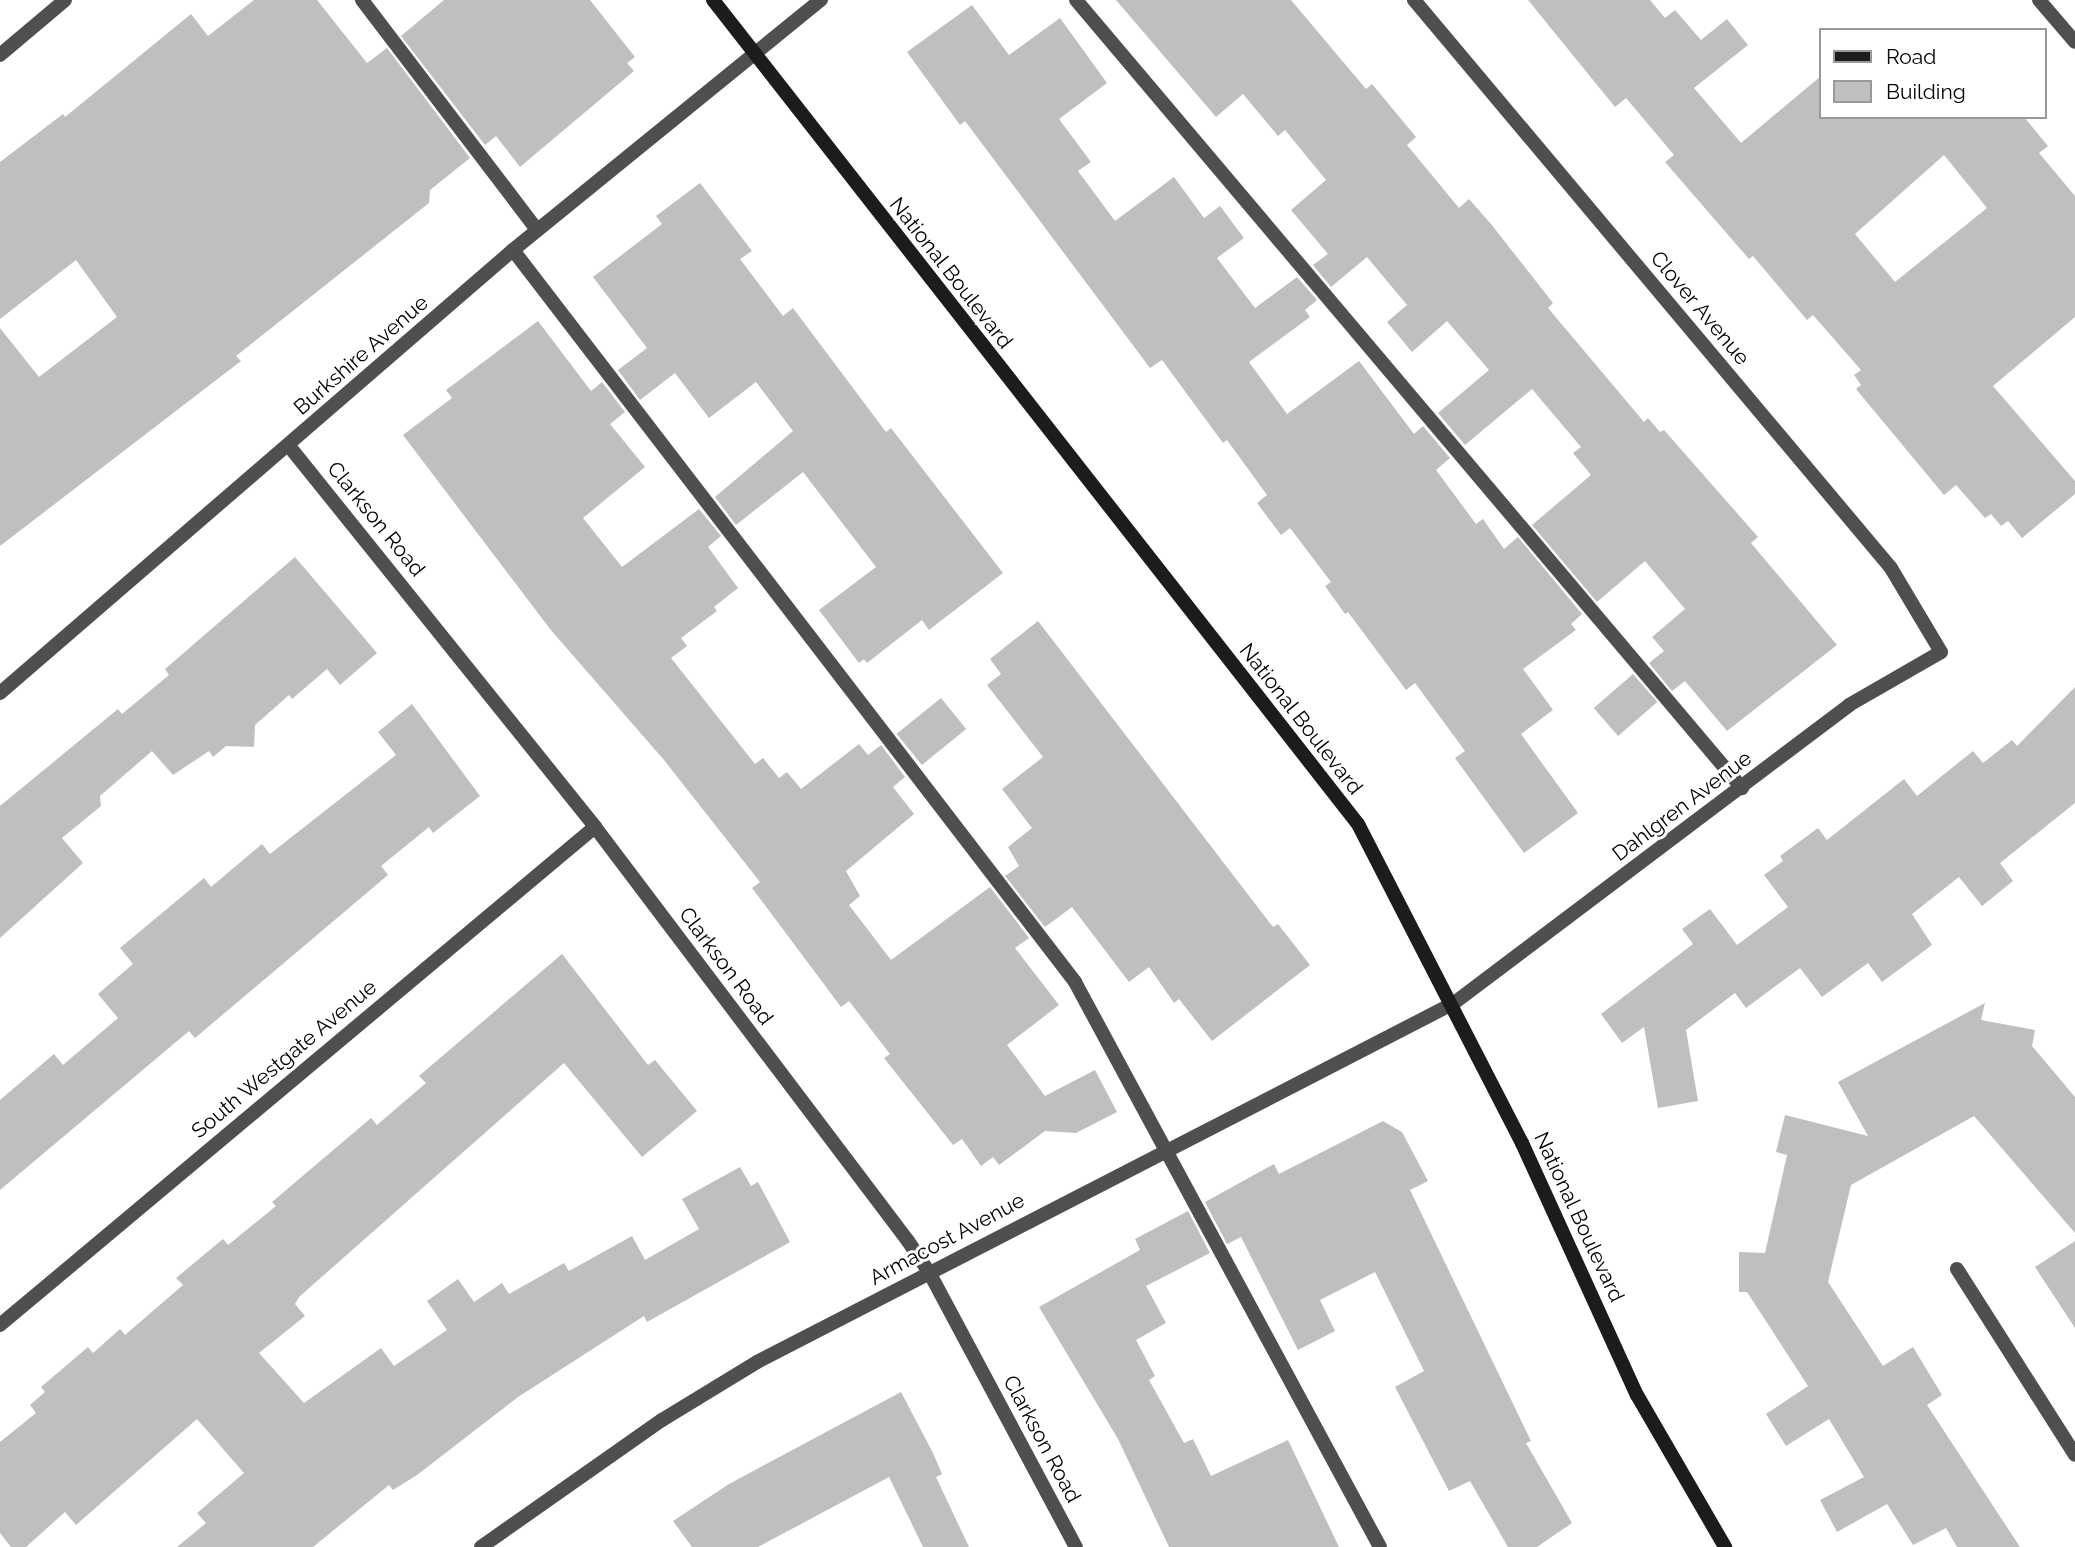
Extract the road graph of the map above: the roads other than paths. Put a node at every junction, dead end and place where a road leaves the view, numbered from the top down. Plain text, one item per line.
1 (65, 0) edge
2 (362, 0) edge
3 (713, 0) edge
4 (821, 0) edge
5 (1076, 0) edge
6 (1414, 0) edge
7 (2039, 0) edge
8 (2075, 42) edge
9 (753, 54) junction
10 (0, 55) edge
11 (537, 230) junction
12 (513, 250) junction
13 (289, 446) junction
14 (1941, 652) joint
15 (0, 693) edge
16 (1742, 788) junction
17 (595, 827) junction
18 (1454, 1003) junction
19 (1165, 1148) junction
20 (1957, 1269) dead end
21 (929, 1272) junction
22 (0, 1325) edge
23 (2075, 1455) edge
24 (487, 1545) edge
25 (1076, 1547) edge
26 (1380, 1547) edge
27 (1725, 1547) edge

1 - 10 street
2 - 11 street
3 - 9 main road, National Boulevard
4 - 9 street, Burkshire Avenue
5 - 16 street
6 - 14 street, Clover Avenue
7 - 8 street
9 - 11 street, Burkshire Avenue
9 - 18 main road, National Boulevard
11 - 12 street, Burkshire Avenue
12 - 13 street, Burkshire Avenue
12 - 19 street
13 - 15 street, Burkshire Avenue
13 - 17 street, Clarkson Road
14 - 16 street, Dahlgren Avenue
16 - 18 street, Dahlgren Avenue
17 - 21 street, Clarkson Road
17 - 22 street, South Westgate Avenue
18 - 19 street, Armacost Avenue
18 - 27 main road, National Boulevard
19 - 21 street, Armacost Avenue
19 - 26 street
20 - 23 street
21 - 24 street, Armacost Avenue
21 - 25 street, Clarkson Road

